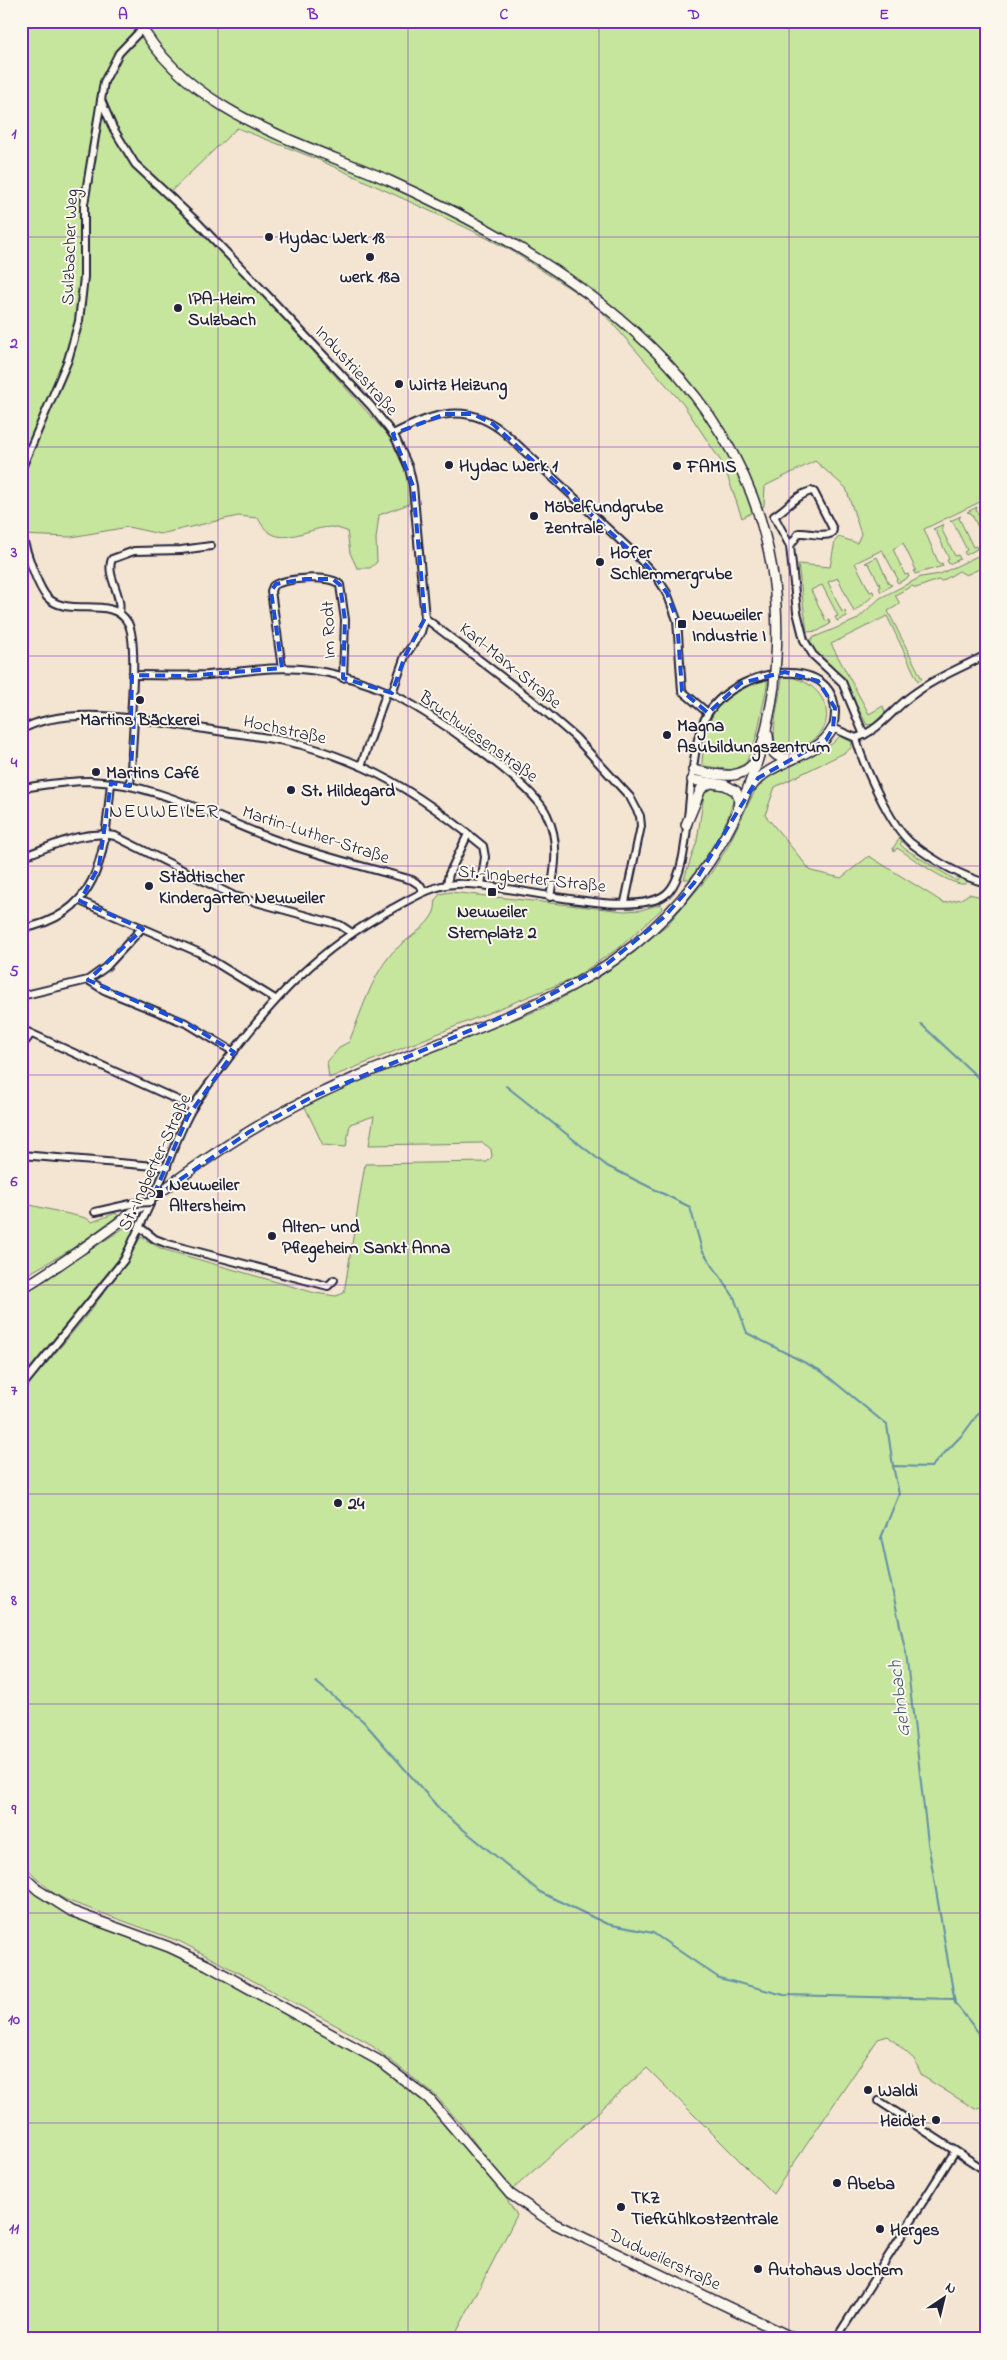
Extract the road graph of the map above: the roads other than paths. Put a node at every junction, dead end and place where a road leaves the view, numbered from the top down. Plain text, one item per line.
1 (140, 25) edge
2 (102, 100) junction
3 (393, 434) junction
4 (21, 470) edge
5 (21, 533) edge
6 (211, 546) dead end
7 (790, 546) junction
8 (119, 612) junction
9 (426, 618) junction
10 (986, 655) edge
11 (282, 668) junction
12 (132, 675) junction
13 (343, 678) junction
14 (389, 692) junction
15 (708, 713) junction
16 (133, 719) junction
17 (767, 727) junction
18 (833, 728) junction
19 (21, 730) edge
20 (864, 735) junction
21 (856, 738) junction
22 (761, 753) junction
23 (798, 756) junction
24 (361, 766) junction
25 (693, 775) junction
26 (111, 783) junction
27 (710, 783) junction
28 (130, 786) junction
29 (21, 788) edge
30 (748, 792) junction
31 (736, 817) junction
32 (686, 825) junction
33 (106, 834) junction
34 (468, 834) junction
35 (21, 857) edge
36 (986, 883) edge
37 (448, 884) junction
38 (481, 885) junction
39 (423, 892) junction
40 (550, 897) junction
41 (80, 900) junction
42 (625, 902) junction
43 (142, 928) junction
44 (21, 929) edge
45 (352, 932) junction
46 (88, 980) junction
47 (21, 996) edge
48 (275, 999) junction
49 (21, 1029) edge
50 (31, 1034) junction
51 (21, 1047) edge
52 (234, 1052) junction
53 (193, 1107) junction
54 (21, 1155) edge
55 (167, 1167) junction
56 (151, 1202) junction
57 (94, 1212) dead end
58 (141, 1228) junction
59 (48, 1273) junction
60 (334, 1280) dead end
61 (21, 1286) edge
62 (21, 1289) edge
63 (21, 1387) edge
64 (21, 1874) edge
65 (879, 2101) dead end
66 (955, 2151) junction
67 (986, 2171) edge
68 (795, 2339) edge
69 (836, 2339) edge

1 - 2 street, Sulzbacher Weg
1 - 17 main road, bridge
2 - 3 street, Industriestraße
2 - 4 street, Sulzbacher Weg
3 - 9 street
3 - 15 street, Industriestraße
5 - 8 street
6 - 8 street
7 - 7 street
7 - 20 street
8 - 12 street
9 - 14 street, Bruchwiesenstraße
9 - 42 street, Karl-Marx-Straße
10 - 20 street
11 - 12 street, Bruchwiesenstraße
11 - 13 street, Bruchwiesenstraße
11 - 13 street, Im Rodt
12 - 16 street
13 - 14 street, Bruchwiesenstraße
14 - 24 street, Bruchwiesenstraße
14 - 40 street, Bruchwiesenstraße
15 - 18 street
15 - 25 street, St.-Ingberter-Straße
16 - 19 street, Hochstraße
16 - 24 street, Hochstraße
16 - 28 street
17 - 22 main road
17 - 23 main road
18 - 21 street
18 - 23 main road
20 - 21 street
21 - 36 street
22 - 25 main road
22 - 30 main road
23 - 30 main road
24 - 34 street, Hochstraße
25 - 27 main road
25 - 32 street, St.-Ingberter-Straße
26 - 28 street, Martin-Luther-Straße
26 - 29 street, Martin-Luther-Straße
26 - 33 street
27 - 31 main road
27 - 32 main road
28 - 39 street, Martin-Luther-Straße
30 - 31 main road
31 - 59 main road
32 - 42 street, St.-Ingberter-Straße
33 - 35 street
33 - 41 street
33 - 45 street
34 - 37 street
34 - 38 street, Hochstraße
37 - 38 street, St.-Ingberter-Straße
37 - 39 street, St.-Ingberter-Straße
38 - 40 street, St.-Ingberter-Straße
39 - 45 street, St.-Ingberter-Straße
40 - 42 street, St.-Ingberter-Straße
41 - 43 street
41 - 44 street
43 - 46 street
43 - 48 street
45 - 48 street, St.-Ingberter-Straße
46 - 47 street
46 - 52 street
48 - 52 street, St.-Ingberter-Straße
49 - 50 street
50 - 51 street
50 - 53 street
52 - 53 street, St.-Ingberter-Straße
53 - 55 street, St.-Ingberter-Straße
54 - 55 street
55 - 56 street, St.-Ingberter-Straße, bridge
56 - 57 street, bridge
56 - 58 street, St.-Ingberter-Straße
58 - 60 street
58 - 63 street, St.-Ingberter-Straße
59 - 61 main road
59 - 62 main road
64 - 68 main road, Dudweilerstraße
65 - 66 street
66 - 67 street
66 - 69 street

